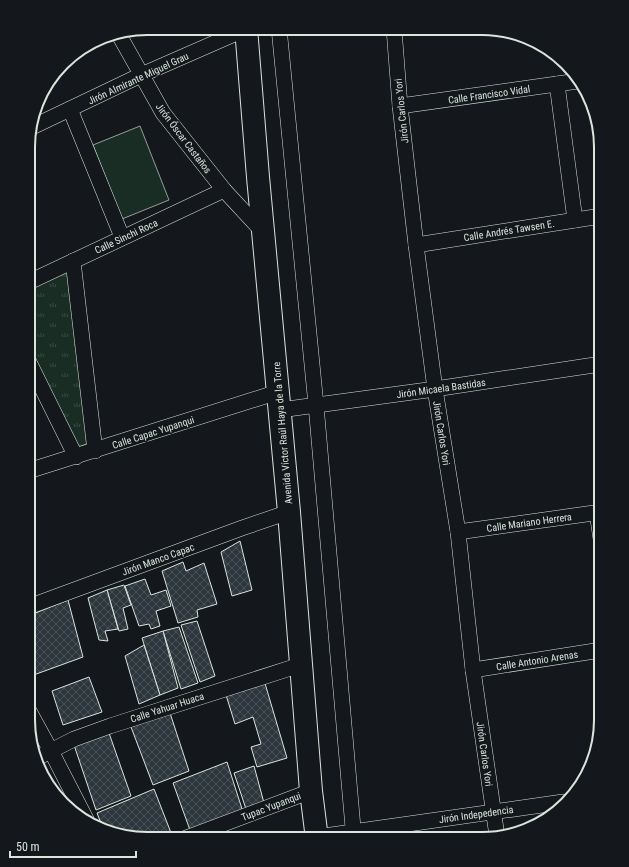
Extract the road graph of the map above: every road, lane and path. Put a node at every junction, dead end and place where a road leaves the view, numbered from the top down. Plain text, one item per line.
1 (232, 35) edge
2 (247, 35) edge
3 (280, 35) edge
4 (394, 35) edge
5 (121, 38) edge
6 (141, 75) junction
7 (573, 82) edge
8 (556, 84) junction
9 (400, 106) junction
10 (70, 109) junction
11 (38, 124) edge
12 (224, 190) junction
13 (594, 217) edge
14 (575, 220) junction
15 (264, 233) junction
16 (122, 238) junction
17 (416, 245) junction
18 (73, 261) junction
19 (35, 279) edge
20 (594, 365) edge
21 (35, 374) edge
22 (435, 389) junction
23 (279, 401) junction
24 (316, 405) junction
25 (95, 451) junction
26 (76, 457) junction
27 (35, 469) edge
28 (289, 512) junction
29 (594, 513) edge
30 (458, 532) junction
31 (35, 604) edge
32 (594, 651) edge
33 (300, 665) junction
34 (473, 670) junction
35 (35, 722) edge
36 (51, 751) junction
37 (41, 756) edge
38 (311, 791) junction
39 (557, 803) edge
40 (82, 811) edge
41 (494, 812) junction
42 (496, 831) edge
43 (202, 832) edge
44 (316, 832) edge
45 (354, 832) edge
46 (372, 832) edge

1 - 6 street, Jirón Almirante Miguel Grau
2 - 15 main road, Avenida Víctor Raúl Haya de la Torre
3 - 24 street
4 - 9 street, Jirón Carlos Yori
5 - 6 street, Jirón Óscar Castaños
6 - 10 street, Jirón Almirante Miguel Grau
6 - 12 street, Jirón Óscar Castaños
7 - 8 street, Calle Francisco Vidal
8 - 9 street, Calle Francisco Vidal
8 - 14 street
9 - 17 street, Jirón Carlos Yori
10 - 11 street, Jirón Almirante Miguel Grau
10 - 16 street
12 - 15 street, Jirón Óscar Castaños
12 - 16 street, Calle Sinchi Roca
13 - 14 street, Calle Andrés Tawsen E.
14 - 17 street, Calle Andrés Tawsen E.
15 - 23 main road, Avenida Víctor Raúl Haya de la Torre
16 - 18 street, Calle Sinchi Roca
17 - 22 street, Jirón Carlos Yori
18 - 19 street, Calle Sinchi Roca
18 - 25 street
20 - 22 street, Jirón Micaela Bastidas
21 - 26 street
22 - 24 street, Jirón Micaela Bastidas
22 - 30 street, Jirón Carlos Yori
23 - 24 street, Jirón Micaela Bastidas
23 - 25 street, Calle Capac Yupanqui
23 - 28 main road, Avenida Víctor Raúl Haya de la Torre
24 - 45 street
25 - 26 street, Calle Capac Yupanqui
26 - 27 street, Calle Capac Yupanqui
28 - 31 street, Jirón Manco Capac
28 - 33 main road, Avenida Víctor Raúl Haya de la Torre
29 - 30 street, Calle Mariano Herrera
30 - 34 street, Jirón Carlos Yori
32 - 34 street, Calle Antonio Arenas
33 - 36 street, Calle Yahuar Huaca
33 - 38 main road, Avenida Víctor Raúl Haya de la Torre
34 - 41 street, Jirón Carlos Yori
35 - 36 street
36 - 37 street, Calle Yahuar Huaca
36 - 40 street
38 - 43 street, Tupac Yupanqui
38 - 44 main road, Avenida Víctor Raúl Haya de la Torre
39 - 41 street, Jirón Indepedencia
41 - 42 street, Jirón Carlos Yori
41 - 46 street, Jirón Indepedencia

